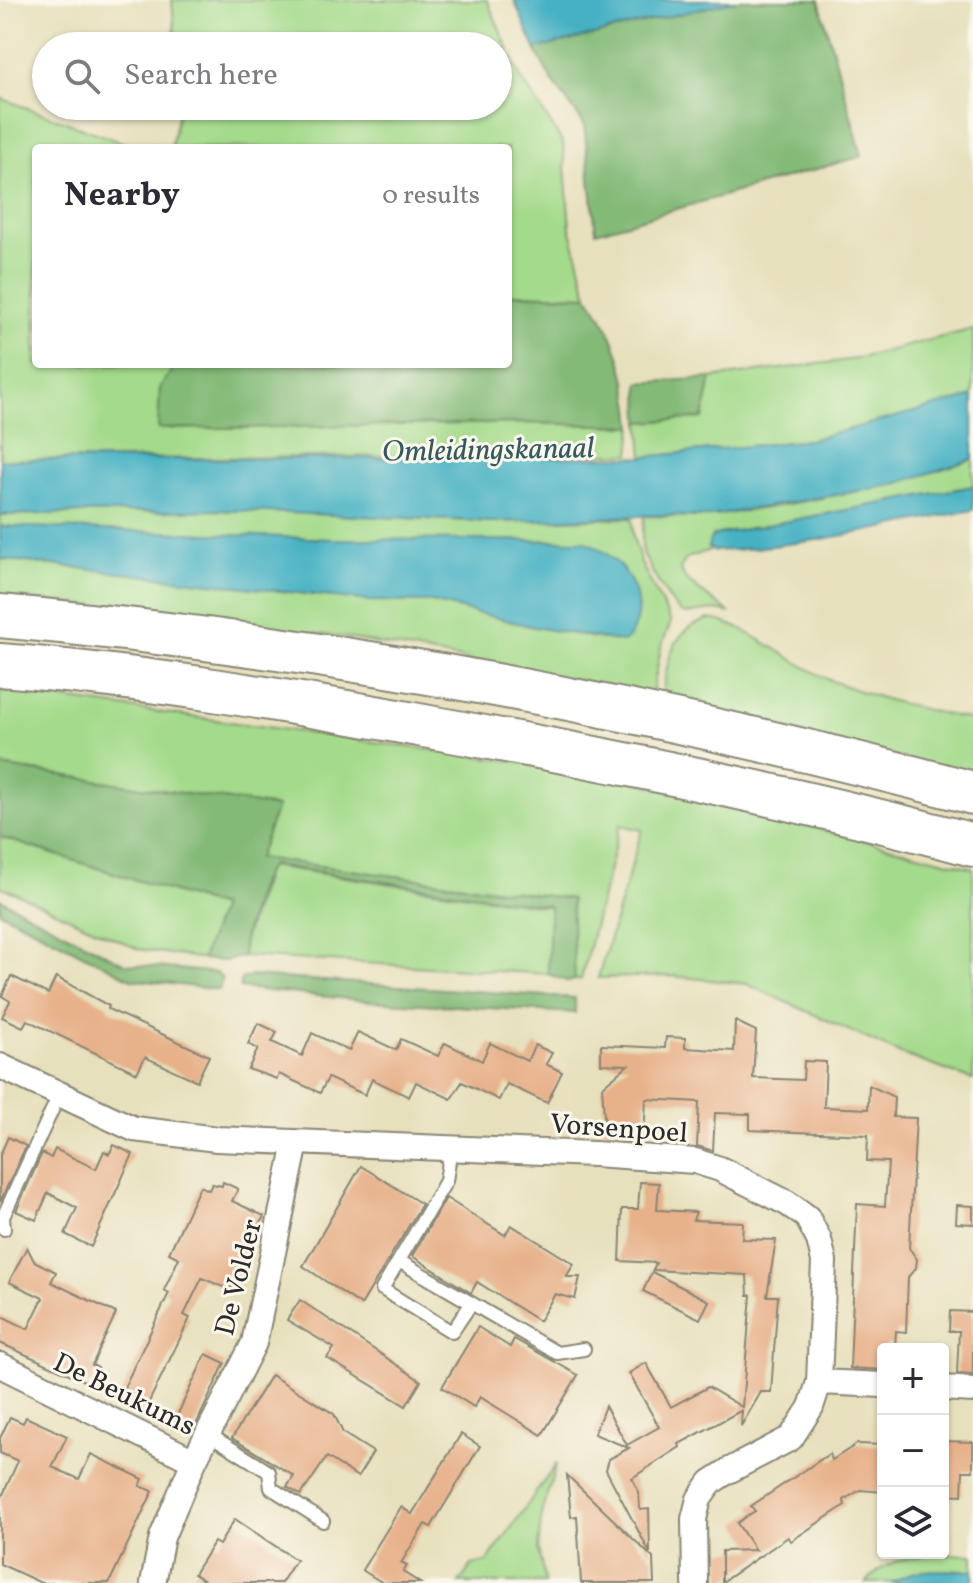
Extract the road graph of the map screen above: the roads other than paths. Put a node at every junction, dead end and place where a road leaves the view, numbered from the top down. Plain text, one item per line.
1 (0, 616) edge
2 (0, 665) edge
3 (973, 793) edge
4 (973, 845) edge
5 (0, 1066) edge
6 (59, 1095) junction
7 (296, 1143) junction
8 (451, 1148) junction
9 (4, 1229) dead end
10 (399, 1261) junction
11 (471, 1304) junction
12 (584, 1349) dead end
13 (0, 1365) edge
14 (819, 1382) junction
15 (877, 1385) edge
16 (949, 1388) edge
17 (973, 1390) edge
18 (210, 1435) junction
19 (194, 1461) junction
20 (323, 1521) dead end
21 (153, 1583) edge
22 (695, 1583) edge

1 - 3 highway
2 - 4 highway
5 - 6 street, Vorsenpoel
6 - 7 street, Vorsenpoel
6 - 9 lane
7 - 8 street, Vorsenpoel
7 - 18 street, De Volder
8 - 10 lane
8 - 14 street, Vorsenpoel
10 - 11 lane
10 - 11 lane
11 - 12 lane
13 - 19 street, De Beukums
14 - 15 street
14 - 22 street, Vorsenpoel
16 - 17 street
18 - 19 street, De Volder
18 - 20 lane
19 - 21 street, De Beukums

